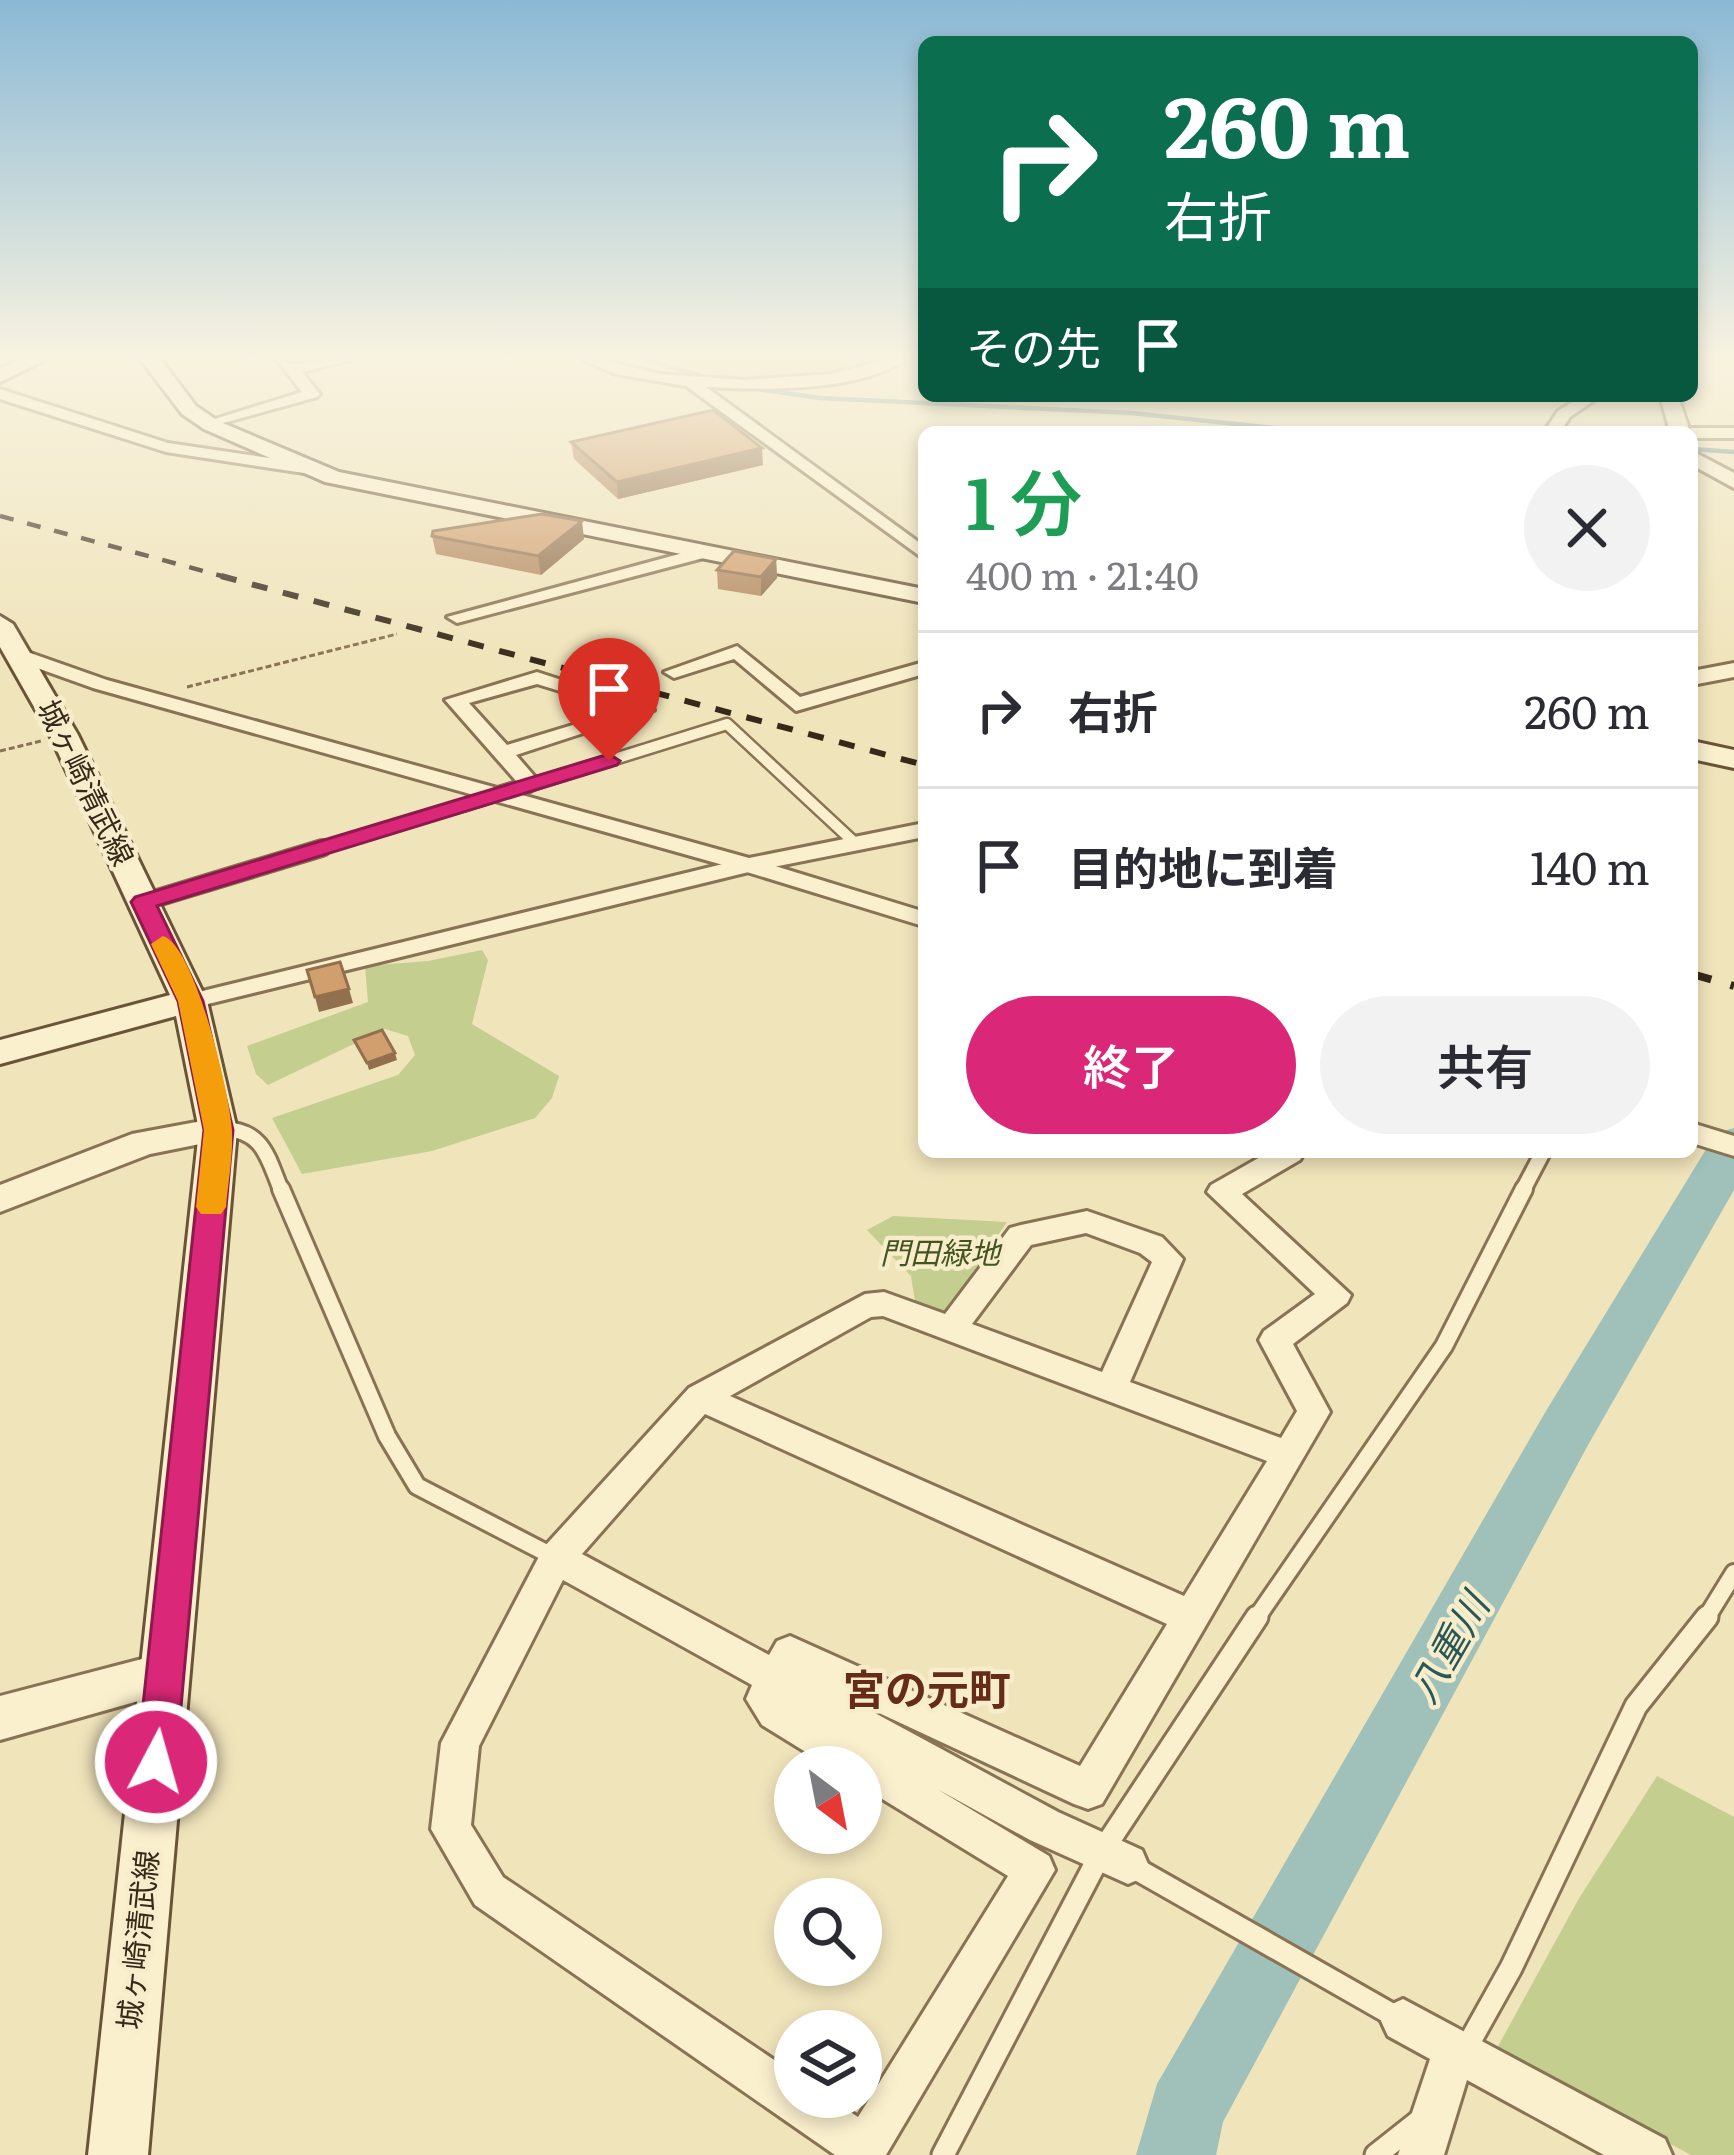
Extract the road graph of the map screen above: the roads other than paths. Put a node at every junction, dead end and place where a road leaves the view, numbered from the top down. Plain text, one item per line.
1 (255, 461) edge
2 (288, 461) edge
3 (796, 461) edge
4 (1698, 461) edge
5 (304, 468) junction
6 (1734, 482) edge
7 (918, 550) edge
8 (705, 552) junction
9 (918, 595) edge
10 (457, 617) dead end
11 (9, 640) edge
12 (918, 670) edge
13 (1734, 670) edge
14 (674, 672) dead end
15 (1698, 677) edge
16 (1698, 751) edge
17 (502, 753) junction
18 (1734, 759) edge
19 (531, 785) junction
20 (501, 794) junction
21 (918, 831) edge
22 (856, 844) junction
23 (748, 865) junction
24 (143, 902) junction
25 (918, 917) edge
26 (190, 1001) junction
27 (0, 1052) edge
28 (218, 1130) junction
29 (1698, 1135) edge
30 (1734, 1146) edge
31 (1283, 1158) edge
32 (1540, 1158) edge
33 (0, 1199) edge
34 (951, 1329) junction
35 (1111, 1389) junction
36 (700, 1397) junction
37 (1286, 1454) junction
38 (556, 1558) junction
39 (1734, 1574) edge
40 (1194, 1618) junction
41 (165, 1674) junction
42 (774, 1678) junction
43 (0, 1718) edge
44 (1115, 1859) junction
45 (1403, 2021) joint
46 (1462, 2054) junction
47 (1436, 2108) junction
48 (118, 2155) edge
49 (943, 2155) edge
50 (1376, 2155) edge
51 (1421, 2155) edge
52 (1648, 2155) edge

1 - 5 street
2 - 5 main road
3 - 7 street
4 - 6 street
5 - 8 main road
8 - 9 main road
8 - 10 street
11 - 20 street
11 - 24 main road, 城ヶ崎清武線
12 - 14 street
13 - 15 street
16 - 18 main road
17 - 17 street
17 - 19 street
19 - 20 street
19 - 22 lane
20 - 23 street
20 - 24 lane
21 - 22 street
22 - 23 street
23 - 25 lane
23 - 26 lane
24 - 26 main road, 城ヶ崎清武線
26 - 27 main road
26 - 28 main road, 城ヶ崎清武線
28 - 33 street
28 - 38 lane
28 - 41 main road, 城ヶ崎清武線
29 - 30 street
31 - 37 street
32 - 44 lane
34 - 35 street
34 - 35 street
34 - 36 street
35 - 37 street
36 - 38 street
36 - 40 street
37 - 40 street
38 - 42 street
38 - 42 street
39 - 46 lane
40 - 42 street
41 - 43 street
41 - 48 main road, 城ヶ崎清武線
42 - 44 street
44 - 45 lane
44 - 49 lane
45 - 46 street
46 - 47 street
46 - 52 street
47 - 50 lane
47 - 51 street

